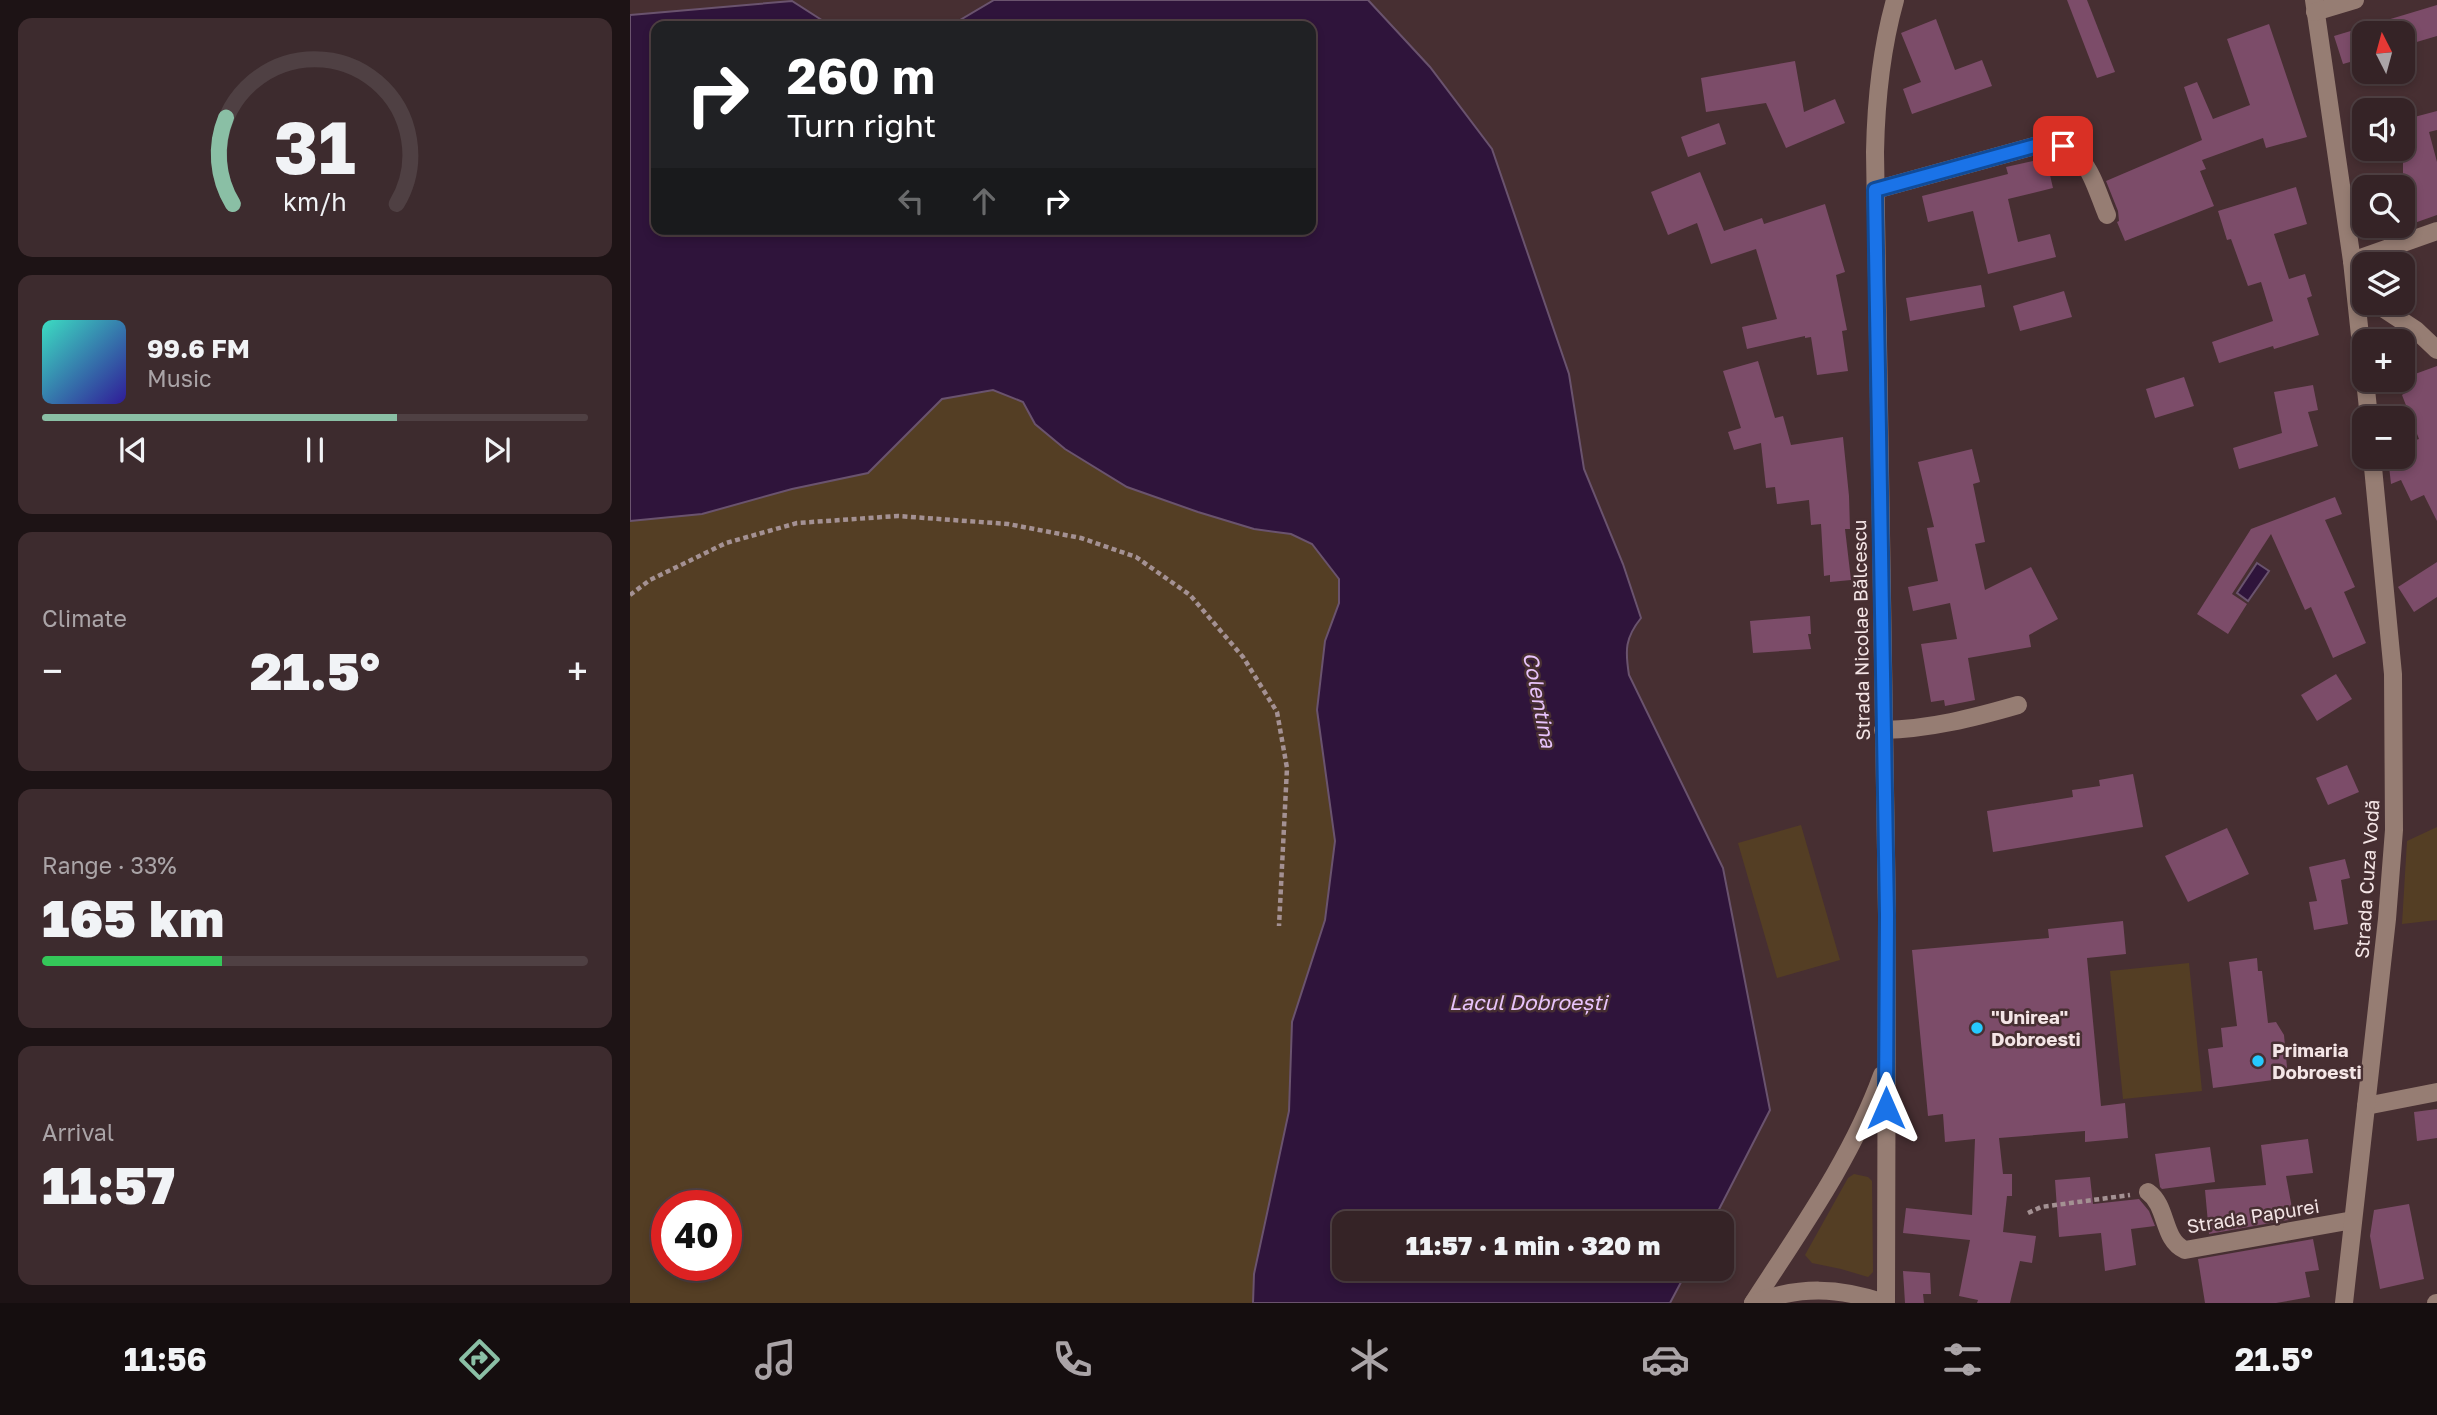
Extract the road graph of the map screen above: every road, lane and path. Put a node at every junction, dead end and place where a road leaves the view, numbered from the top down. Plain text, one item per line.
1 (1895, 0) edge
2 (2355, 0) edge
3 (2314, 6) edge
4 (1875, 190) junction
5 (2107, 215) dead end
6 (2437, 231) edge
7 (2378, 252) edge
8 (2352, 261) edge
9 (2393, 315) edge
10 (2437, 350) edge
11 (2373, 469) edge
12 (630, 595) edge
13 (2018, 705) dead end
14 (1883, 730) junction
15 (1279, 926) dead end
16 (1886, 1063) junction
17 (2437, 1092) edge
18 (2366, 1106) junction
19 (2148, 1192) joint
20 (2028, 1213) dead end
21 (2353, 1220) junction
22 (1753, 1303) edge
23 (1886, 1303) edge
24 (2344, 1303) edge

1 - 4 street, Strada Nicolae Bălcescu
2 - 3 street
3 - 8 street
4 - 5 street
4 - 14 street, Strada Nicolae Bălcescu
6 - 7 street
9 - 10 street
11 - 18 street, Strada Cuza Vodă
12 - 15 path
13 - 14 street
14 - 16 street, Strada Nicolae Bălcescu
16 - 22 street
16 - 23 street, Strada Nicolae Bălcescu
17 - 18 street
18 - 21 street, Strada Cuza Vodă
19 - 20 path
19 - 21 street, Strada Papurei
21 - 24 street, Strada Cuza Vodă
22 - 23 street

